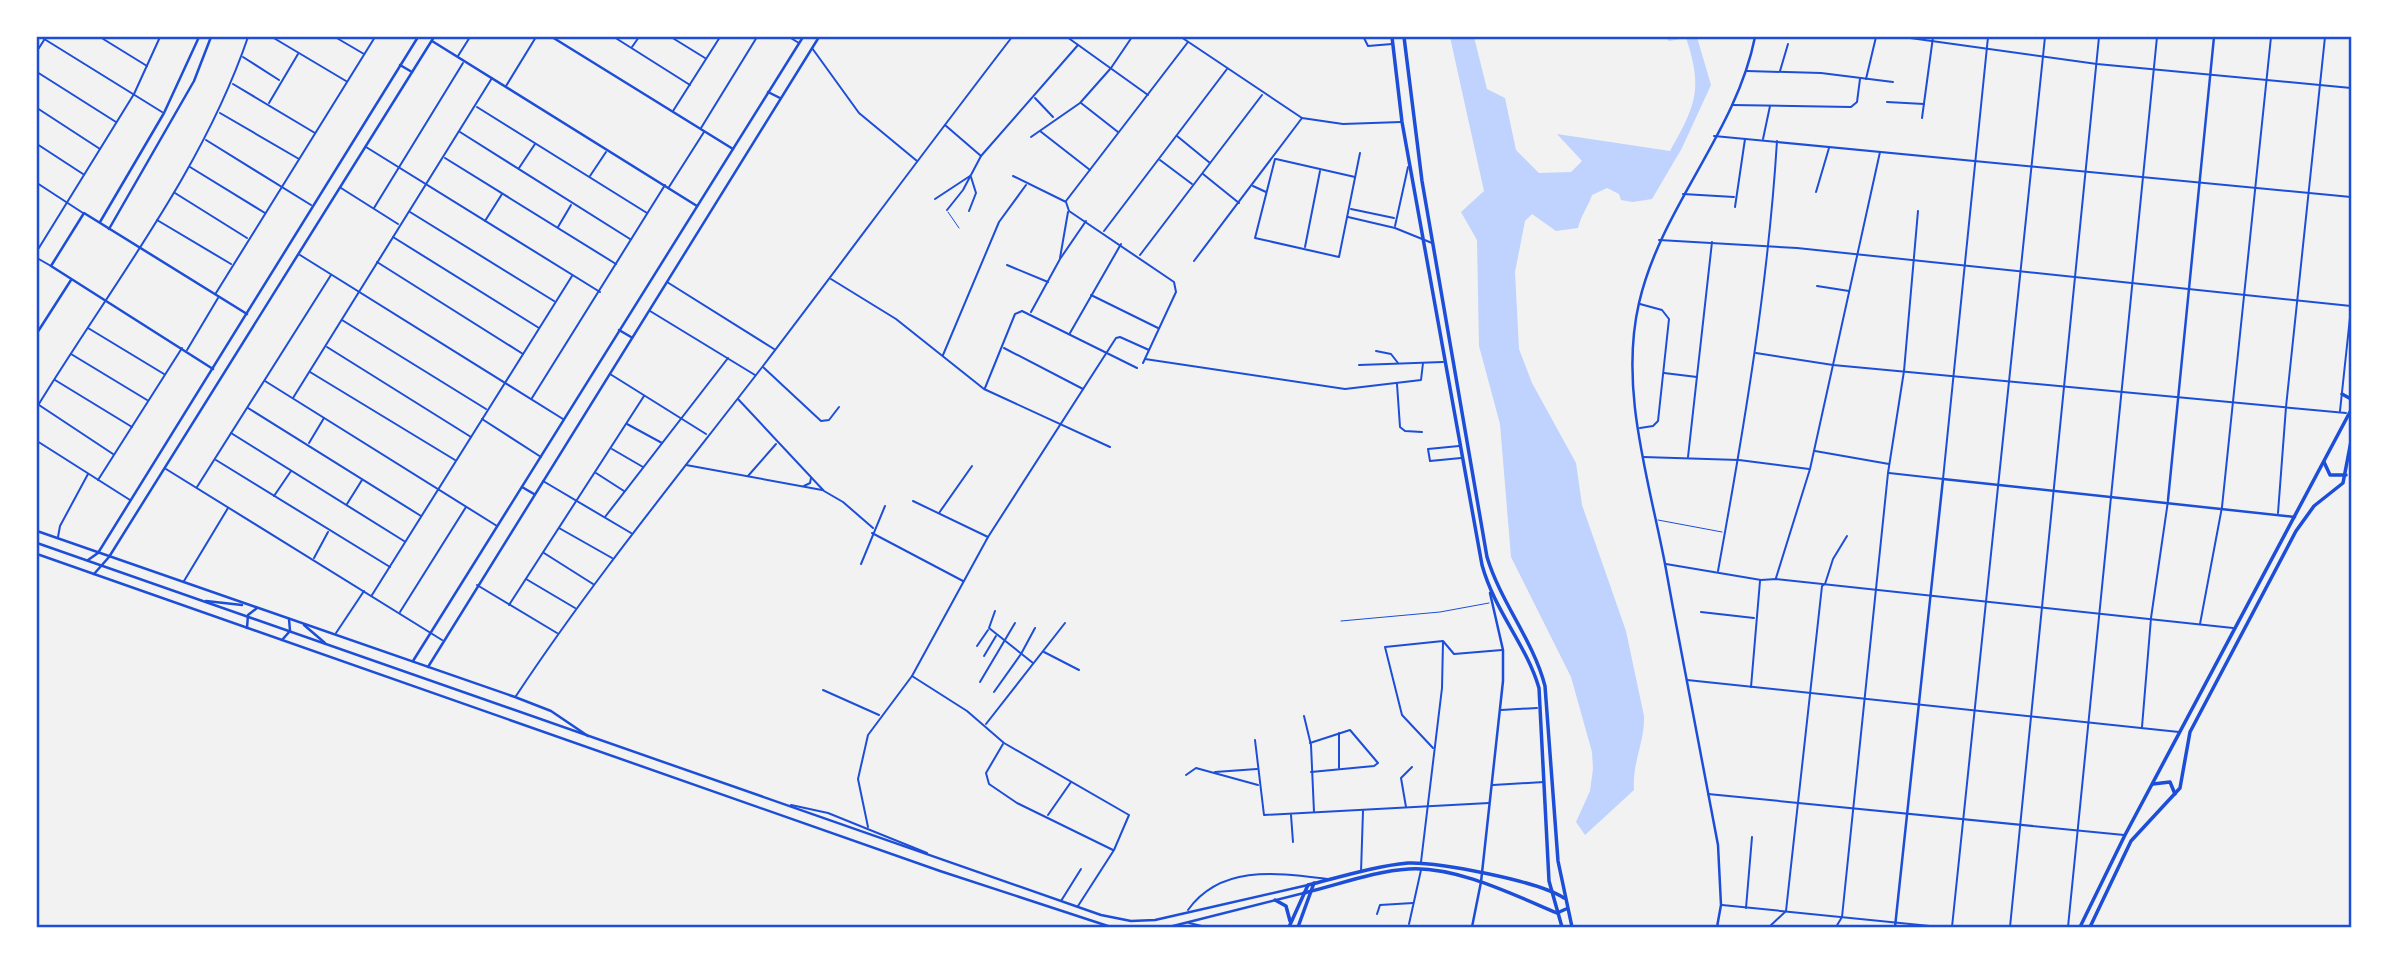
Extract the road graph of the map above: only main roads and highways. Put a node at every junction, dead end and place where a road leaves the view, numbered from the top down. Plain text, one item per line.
1 (199, 37) edge
2 (211, 37) edge
3 (418, 37) edge
4 (552, 37) edge
5 (803, 37) edge
6 (820, 37) edge
7 (1392, 37) edge
8 (1403, 37) edge
9 (1755, 37) edge
10 (2214, 37) edge
11 (433, 39) edge
12 (400, 65) junction
13 (412, 72) junction
14 (768, 92) junction
15 (781, 99) junction
16 (733, 149) junction
17 (133, 166) junction
18 (1411, 171) junction
19 (1421, 171) junction
20 (142, 172) junction
21 (697, 206) junction
22 (99, 222) junction
23 (109, 229) junction
24 (71, 279) junction
25 (247, 314) junction
26 (619, 330) junction
27 (37, 333) edge
28 (631, 338) junction
29 (213, 369) junction
30 (2342, 394) road end
31 (2351, 399) edge
32 (189, 406) junction
33 (199, 412) junction
34 (2350, 412) edge
35 (2351, 441) edge
36 (2324, 460) junction
37 (2346, 475) junction
38 (522, 487) junction
39 (534, 495) junction
40 (2168, 501) junction
41 (2295, 517) junction
42 (114, 527) junction
43 (37, 531) edge
44 (124, 532) junction
45 (37, 543) edge
46 (98, 553) junction
47 (37, 554) edge
48 (109, 557) junction
49 (86, 561) junction
50 (103, 566) junction
51 (94, 573) junction
52 (1490, 593) junction
53 (199, 601) junction
54 (248, 605) junction
55 (257, 608) junction
56 (247, 617) junction
57 (289, 619) junction
58 (301, 623) junction
59 (248, 629) junction
60 (289, 632) junction
61 (282, 640) junction
62 (328, 646) junction
63 (413, 661) junction
64 (2228, 662) junction
65 (428, 667) junction
66 (2228, 673) dead end
67 (591, 738) junction
68 (616, 746) junction
69 (612, 756) junction
70 (2152, 785) junction
71 (2175, 796) junction
72 (788, 806) junction
73 (785, 817) junction
74 (1421, 866) junction
75 (1482, 874) junction
76 (1481, 882) junction
77 (1314, 883) junction
78 (1308, 884) junction
79 (1312, 891) junction
80 (1550, 891) junction
81 (1304, 893) junction
82 (1564, 898) junction
83 (1275, 900) junction
84 (1566, 909) junction
85 (1557, 914) junction
86 (1896, 925) edge
87 (1290, 926) edge
88 (1111, 927) edge
89 (1169, 927) edge
90 (1298, 927) edge
91 (1472, 927) edge
92 (1562, 927) edge
93 (1572, 927) edge
94 (1717, 927) edge
95 (2080, 927) edge
96 (2090, 927) edge

1 - 17 main road
2 - 20 main road
3 - 12 main road
4 - 16 main road
5 - 14 main road
6 - 15 main road
7 - 18 main road
8 - 19 main road
9 - 94 main road
10 - 40 main road
11 - 13 main road
11 - 21 main road
12 - 13 main road
12 - 25 main road
13 - 33 main road
14 - 15 main road
14 - 16 main road
15 - 28 main road
16 - 21 main road
17 - 20 main road
17 - 22 main road
18 - 19 main road
18 - 52 main road
19 - 82 main road
20 - 23 main road
21 - 26 main road
22 - 23 main road
22 - 24 main road
23 - 25 main road
24 - 27 main road
24 - 29 main road
25 - 29 main road
26 - 28 main road
26 - 38 main road
28 - 39 main road
29 - 32 main road
30 - 31 main road
32 - 33 main road
32 - 42 main road
33 - 44 main road
34 - 36 main road
35 - 37 main road
36 - 37 main road
36 - 41 main road
37 - 64 main road
38 - 39 main road
38 - 63 main road
39 - 65 main road
40 - 41 main road
40 - 86 main road
41 - 70 main road
42 - 44 main road
42 - 46 main road
43 - 46 main road
44 - 48 main road
45 - 49 main road
46 - 48 main road
46 - 49 main road
47 - 51 main road
48 - 50 main road
48 - 54 main road
49 - 50 main road
50 - 51 main road
50 - 53 main road
51 - 59 main road
52 - 75 main road
52 - 80 main road
53 - 54 main road
53 - 56 main road
54 - 55 main road
55 - 56 main road
55 - 57 main road
56 - 59 main road
56 - 60 main road
57 - 58 main road
57 - 60 main road
58 - 62 main road
58 - 63 main road
59 - 61 main road
60 - 61 main road
60 - 62 main road
61 - 69 main road
62 - 67 main road
63 - 65 main road
64 - 66 main road
64 - 71 main road
65 - 67 main road
67 - 68 main road
68 - 69 main road
68 - 72 main road
69 - 73 main road
70 - 71 main road
70 - 95 main road
71 - 96 main road
72 - 73 main road
72 - 78 main road
73 - 88 main road
74 - 75 main road
74 - 76 main road
74 - 77 main road
74 - 79 main road
75 - 76 main road
75 - 80 main road
76 - 85 main road
76 - 91 main road
77 - 78 main road
77 - 79 main road
78 - 81 main road
79 - 81 main road
79 - 90 main road
80 - 82 main road
80 - 85 main road
81 - 83 main road
81 - 87 main road
82 - 84 main road
83 - 87 main road
83 - 89 main road
84 - 85 main road
84 - 93 main road
85 - 92 main road

